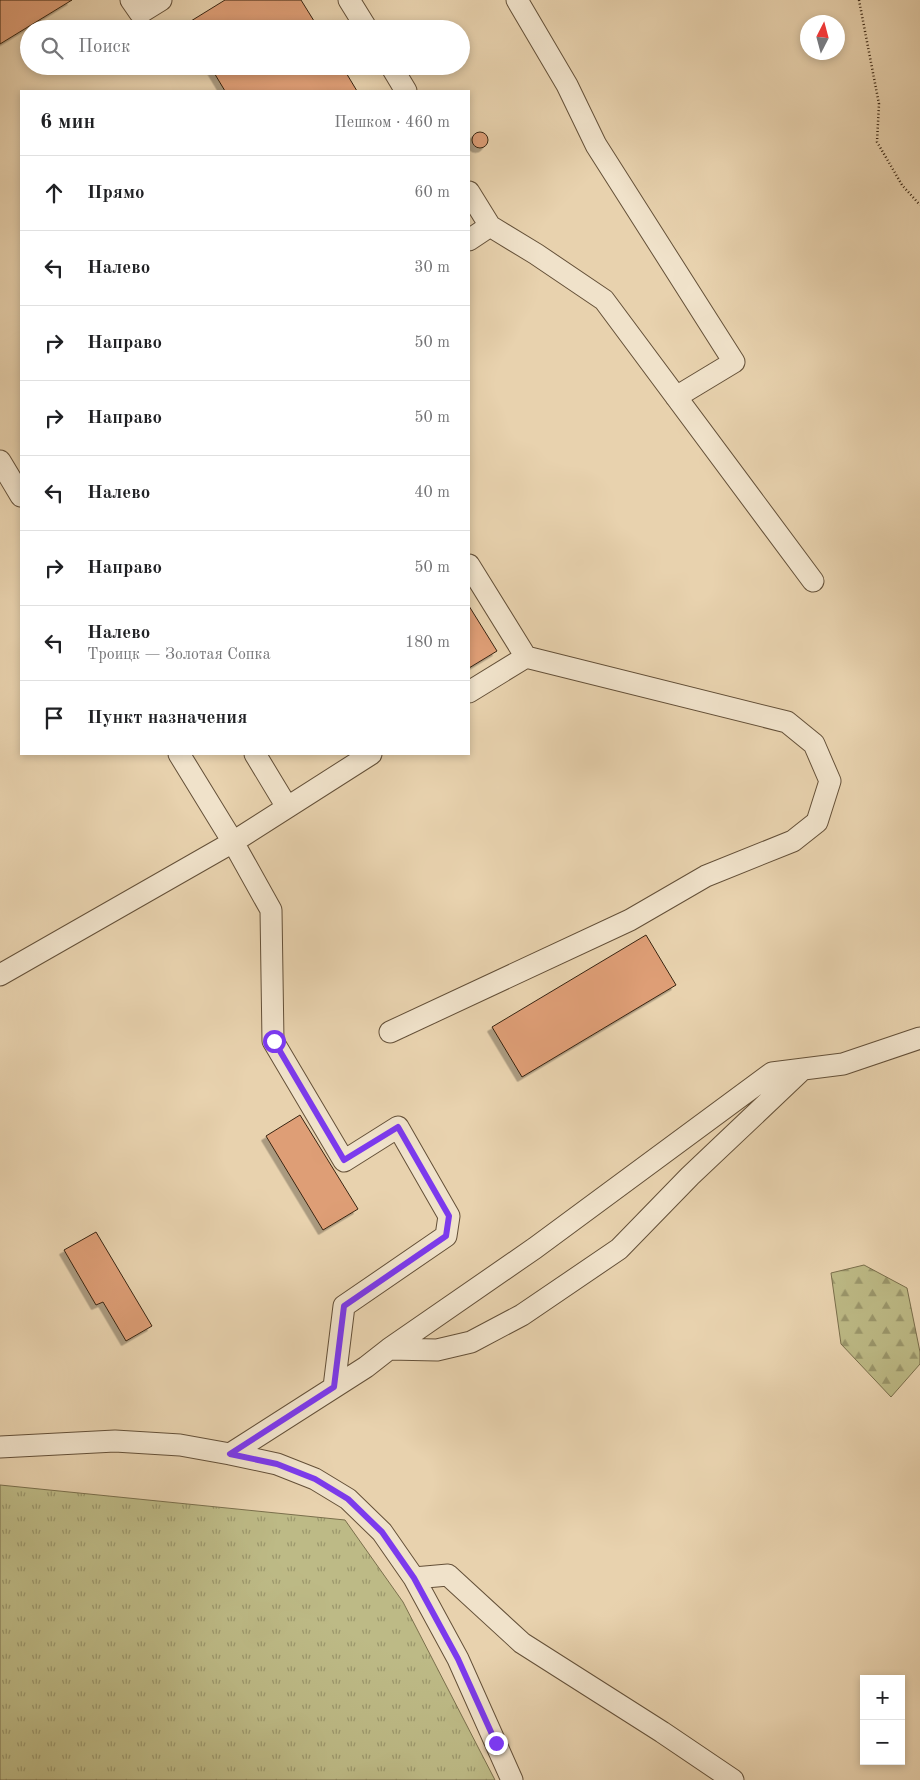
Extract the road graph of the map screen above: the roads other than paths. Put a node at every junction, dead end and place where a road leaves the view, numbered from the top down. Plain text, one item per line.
1 (132, 0) edge
2 (161, 0) edge
3 (349, 0) edge
4 (517, 0) edge
5 (361, 20) edge
6 (396, 75) edge
7 (405, 90) edge
8 (470, 194) edge
9 (490, 226) junction
10 (470, 239) edge
11 (676, 397) junction
12 (0, 461) edge
13 (20, 494) edge
14 (470, 567) edge
15 (813, 581) dead end
16 (526, 657) junction
17 (470, 691) edge
18 (179, 755) edge
19 (256, 755) edge
20 (369, 755) edge
21 (287, 807) junction
22 (232, 842) junction
23 (0, 975) edge
24 (920, 1023) edge
25 (390, 1032) dead end
26 (920, 1038) edge
27 (884, 1050) junction
28 (803, 1069) junction
29 (389, 1349) junction
30 (334, 1387) junction
31 (0, 1447) edge
32 (230, 1454) junction
33 (414, 1578) junction
34 (512, 1780) edge
35 (733, 1780) edge

1 - 2 street
3 - 5 street
4 - 11 street
6 - 7 street
8 - 9 street
9 - 10 street
9 - 11 street
11 - 15 street
12 - 13 street
14 - 16 street
16 - 17 street
16 - 25 street
18 - 22 street
19 - 21 street
20 - 21 street
21 - 22 street
22 - 23 street
22 - 30 street
24 - 27 street
26 - 27 street
27 - 28 street
28 - 29 street
28 - 29 street
29 - 30 street
30 - 32 street
31 - 32 street
32 - 33 street
33 - 34 street
33 - 35 street

